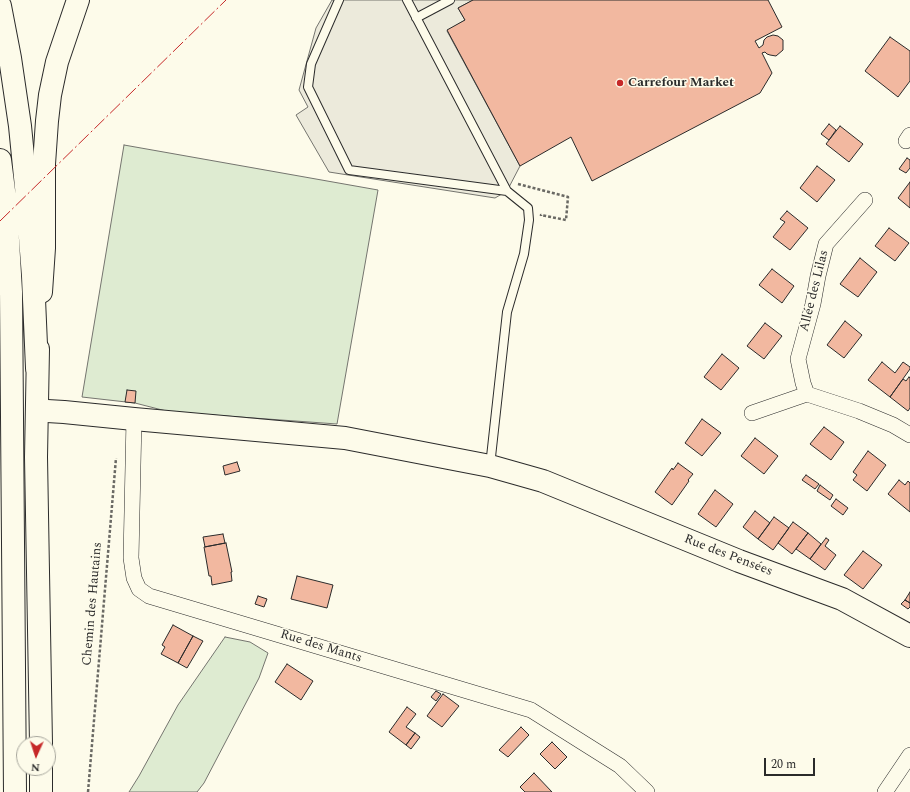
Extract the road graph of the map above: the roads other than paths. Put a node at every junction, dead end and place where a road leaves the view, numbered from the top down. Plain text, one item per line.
1 (78, 0) edge
2 (339, 0) edge
3 (407, 0) edge
4 (450, 0) edge
5 (0, 6) edge
6 (416, 18) junction
7 (0, 160) edge
8 (507, 191) junction
9 (865, 200) dead end
10 (37, 368) junction
11 (807, 394) junction
12 (47, 411) dead end
13 (752, 413) dead end
14 (134, 419) junction
15 (910, 435) edge
16 (490, 466) junction
17 (910, 636) edge
18 (41, 736) edge
19 (910, 755) edge
20 (41, 776) edge
21 (15, 792) edge
22 (41, 792) edge
23 (647, 792) edge
24 (884, 792) edge

1 - 10 main road
2 - 8 lane
3 - 6 lane
4 - 6 lane
5 - 10 main road
6 - 8 lane
7 - 21 main road
8 - 16 lane
9 - 11 street, Allée des Lilas
10 - 18 main road
11 - 13 street
11 - 15 street
12 - 14 main road, Rue des Pensées
14 - 16 main road, Rue des Pensées
14 - 23 street, Rue des Mants
16 - 17 main road, Rue des Pensées
19 - 24 street
20 - 22 main road

